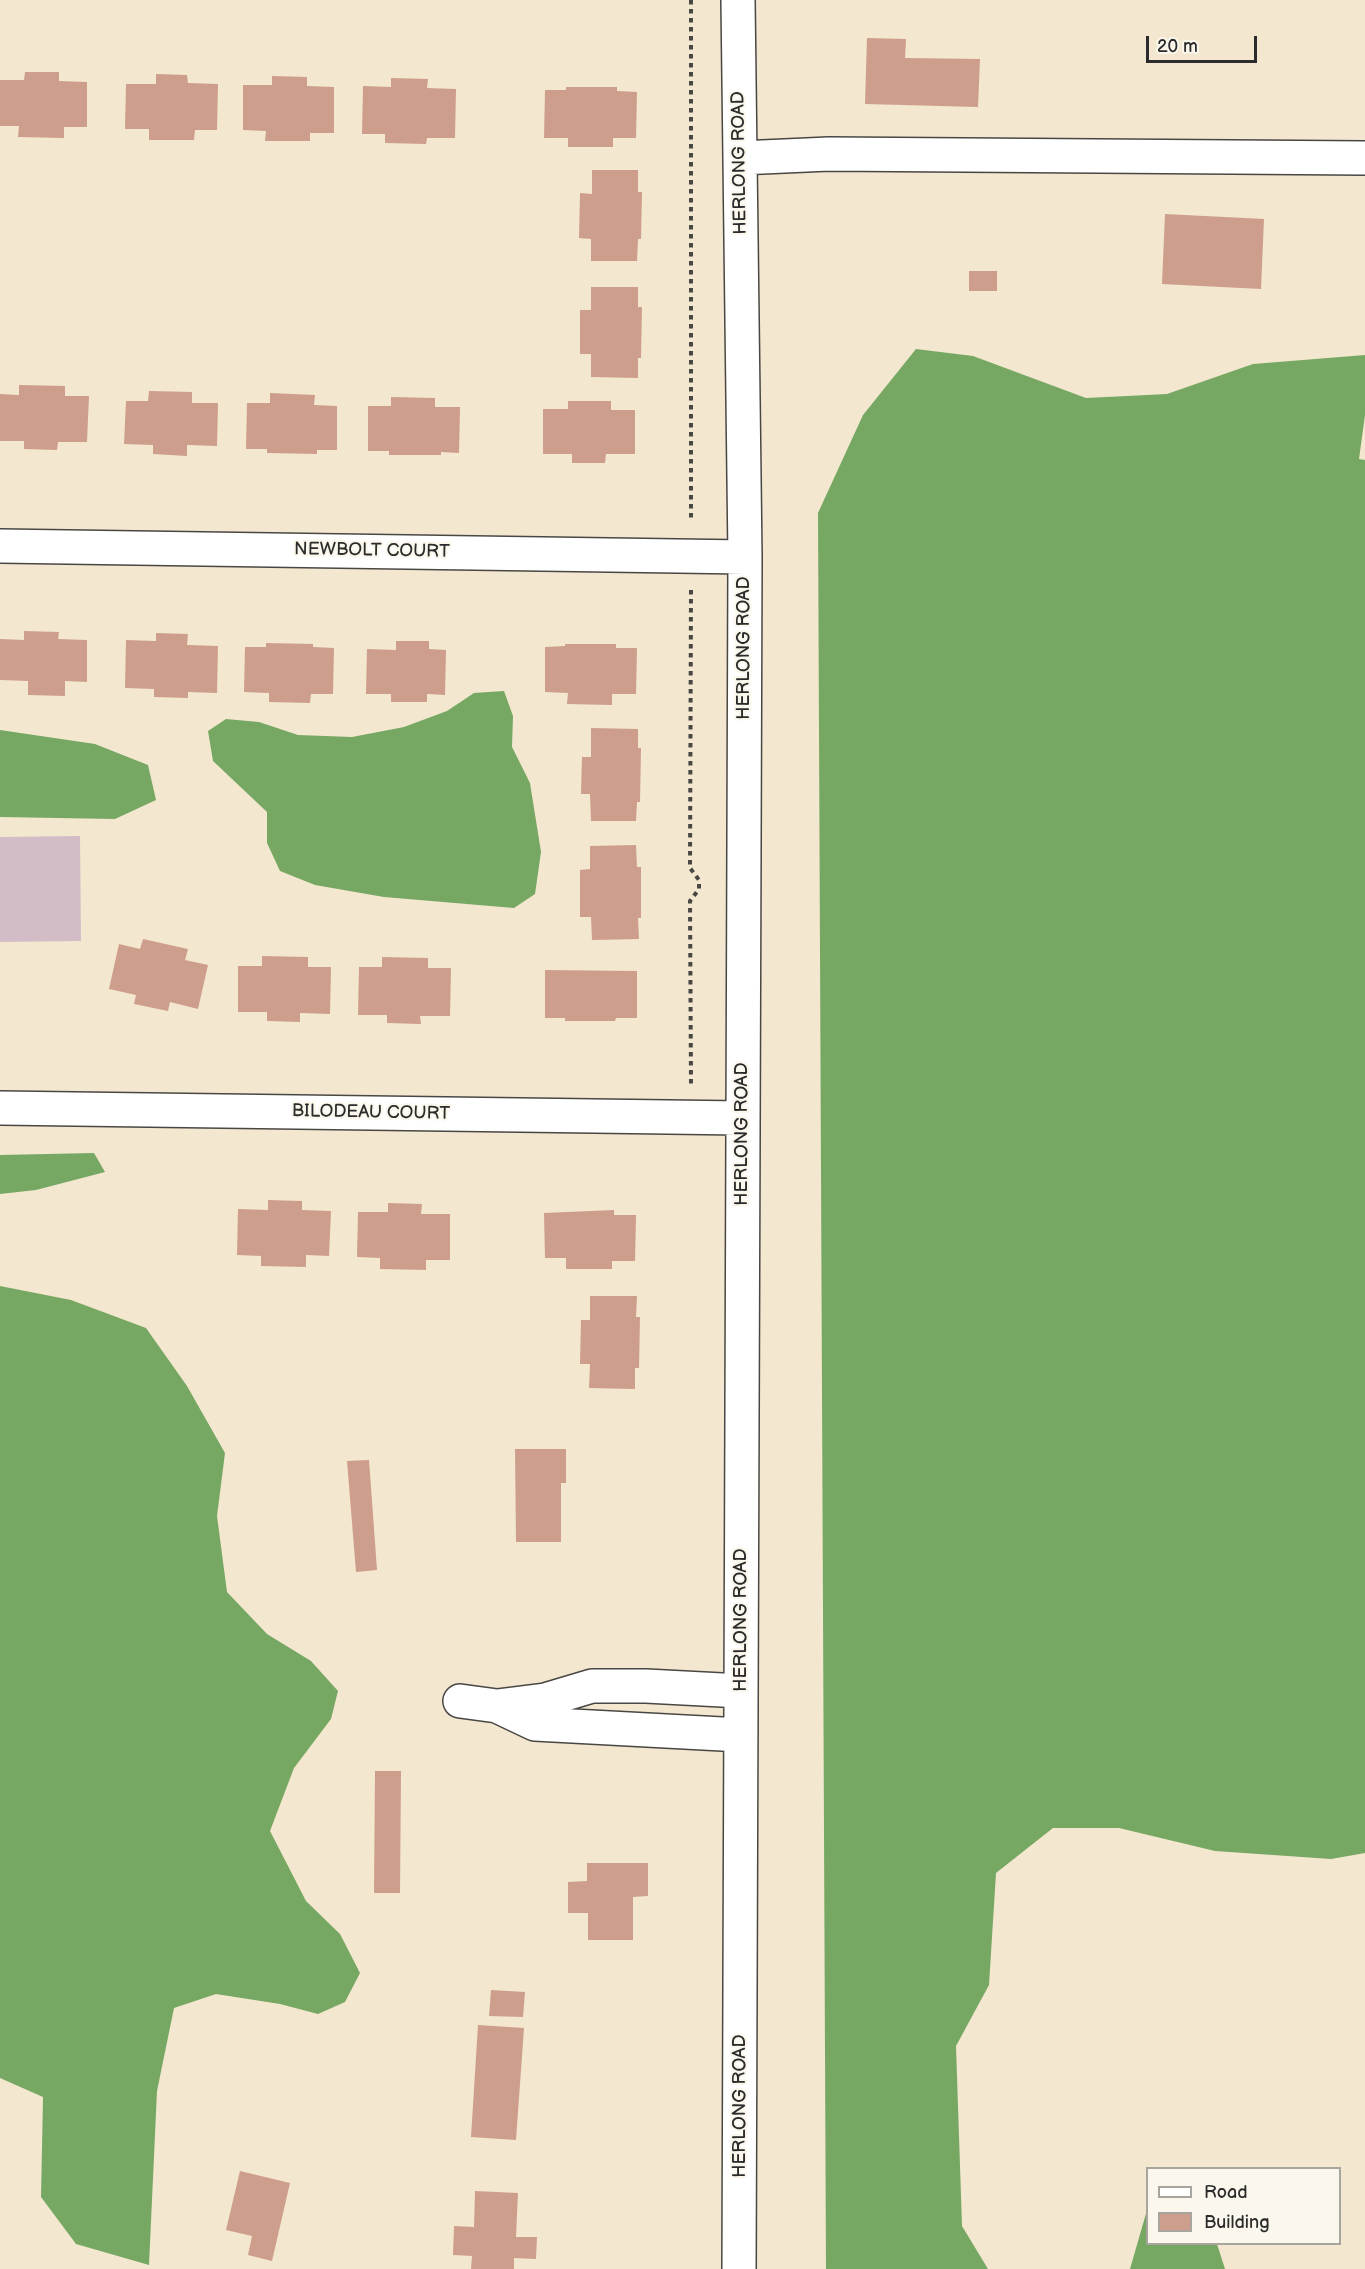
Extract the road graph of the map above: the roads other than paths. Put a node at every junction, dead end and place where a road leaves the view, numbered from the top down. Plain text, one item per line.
1 (738, 0) edge
2 (740, 158) junction
3 (1365, 158) edge
4 (0, 546) edge
5 (745, 557) junction
6 (0, 1108) edge
7 (742, 1118) junction
8 (741, 1691) junction
9 (460, 1701) dead end
10 (497, 1706) junction
11 (741, 1735) junction
12 (740, 2269) edge

1 - 2 street, HERLONG ROAD
2 - 3 street
2 - 5 street, HERLONG ROAD
4 - 5 street, NEWBOLT COURT
5 - 7 street, HERLONG ROAD
6 - 7 street, BILODEAU COURT
7 - 8 street, HERLONG ROAD
8 - 10 street
8 - 11 street, HERLONG ROAD
9 - 10 street
10 - 11 street
11 - 12 street, HERLONG ROAD

